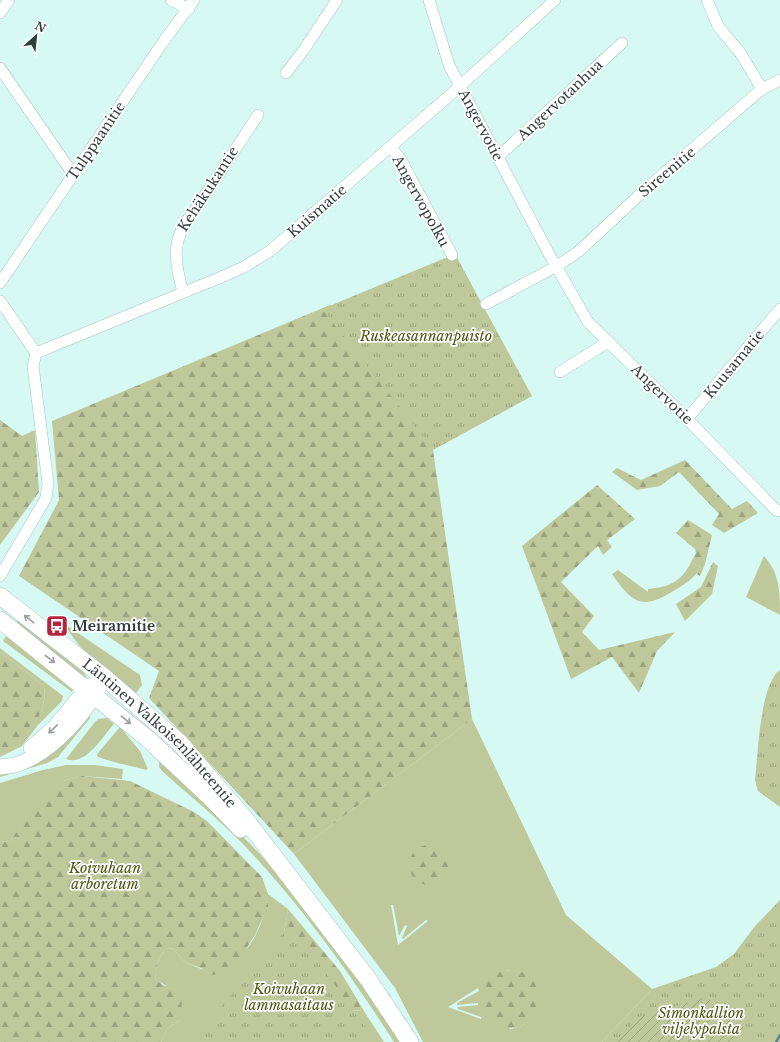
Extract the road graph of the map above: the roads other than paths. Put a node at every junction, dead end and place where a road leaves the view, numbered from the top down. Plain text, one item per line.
1 (9, 0) edge
2 (171, 0) edge
3 (337, 0) edge
4 (429, 0) edge
5 (555, 0) edge
6 (707, 0) edge
7 (191, 4) edge
8 (0, 13) edge
9 (622, 43) dead end
10 (0, 68) edge
11 (286, 73) dead end
12 (777, 82) edge
13 (460, 86) junction
14 (762, 89) junction
15 (780, 93) edge
16 (258, 115) dead end
17 (390, 147) junction
18 (498, 158) junction
19 (73, 174) junction
20 (452, 255) dead end
21 (556, 266) junction
22 (0, 283) edge
23 (183, 292) junction
24 (0, 301) edge
25 (486, 304) dead end
26 (780, 309) edge
27 (608, 342) junction
28 (36, 353) junction
29 (560, 372) dead end
30 (687, 419) junction
31 (780, 511) edge
32 (0, 576) edge
33 (0, 596) edge
34 (0, 620) edge
35 (104, 677) junction
36 (92, 692) junction
37 (0, 764) edge
38 (0, 767) edge
39 (299, 889) junction
40 (410, 1042) edge

1 - 8 street
2 - 7 street
3 - 11 street
4 - 13 street, Angervotie
5 - 13 street, Kuismatie
6 - 14 street
7 - 19 street, Tulppaanitie
9 - 18 street, Angervotanhua
10 - 19 street
12 - 14 street, Sireenitie
12 - 15 street
13 - 17 street, Kuismatie
13 - 18 street, Angervotie
14 - 21 street, Sireenitie
16 - 23 street, Kehäkukantie
17 - 20 street, Angervopolku
17 - 23 street, Kuismatie
18 - 21 street, Angervotie
19 - 22 street, Tulppaanitie
21 - 25 street
21 - 27 street, Angervotie
23 - 28 street, Kuismatie
24 - 28 street
26 - 30 street, Kuusamatie
27 - 29 street
27 - 30 street, Angervotie
28 - 32 street
30 - 31 street, Angervotie
35 -> 33 main road, Läntinen Valkoisenlähteentie
34 -> 36 main road, Läntinen Valkoisenlähteentie
35 - 36 main road
35 - 39 main road, Läntinen Valkoisenlähteentie
36 -> 37 main road
36 - 38 main road
36 -> 39 main road, Läntinen Valkoisenlähteentie
39 - 40 main road, Läntinen Valkoisenlähteentie

